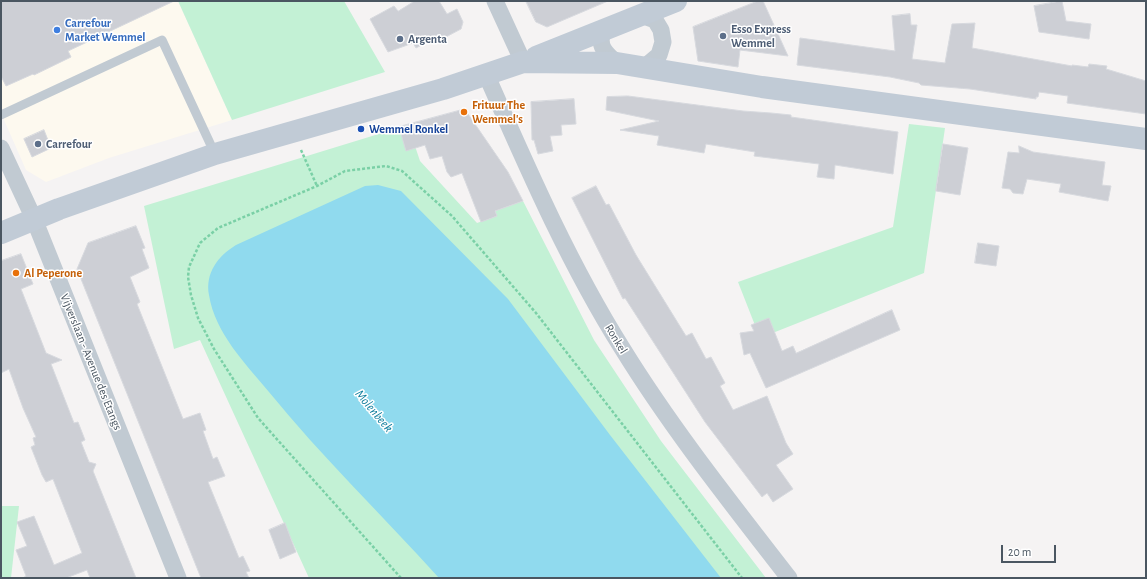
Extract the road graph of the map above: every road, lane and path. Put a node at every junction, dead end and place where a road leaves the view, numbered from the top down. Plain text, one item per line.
1 (495, 1) edge
2 (676, 1) edge
3 (641, 15) junction
4 (603, 32) junction
5 (523, 62) junction
6 (617, 63) junction
7 (646, 66) junction
8 (486, 74) junction
9 (1, 115) edge
10 (293, 132) junction
11 (1146, 139) edge
12 (1, 148) edge
13 (215, 154) junction
14 (317, 186) junction
15 (34, 220) junction
16 (1, 233) edge
17 (178, 578) edge
18 (401, 578) edge
19 (742, 578) edge
20 (789, 578) edge

1 - 5 street
2 - 3 main road
3 - 4 main road
3 - 7 street
4 - 5 main road
4 - 6 street
5 - 6 main road
5 - 8 main road
6 - 7 main road
7 - 11 main road
8 - 10 main road
8 - 20 street, Ronkel
9 - 13 lane
10 - 13 main road
10 - 14 path
12 - 15 street, Vijverslaan - Avenue des Etangs
13 - 15 main road
14 - 18 path
14 - 19 path
15 - 16 main road
15 - 17 street, Vijverslaan - Avenue des Etangs

